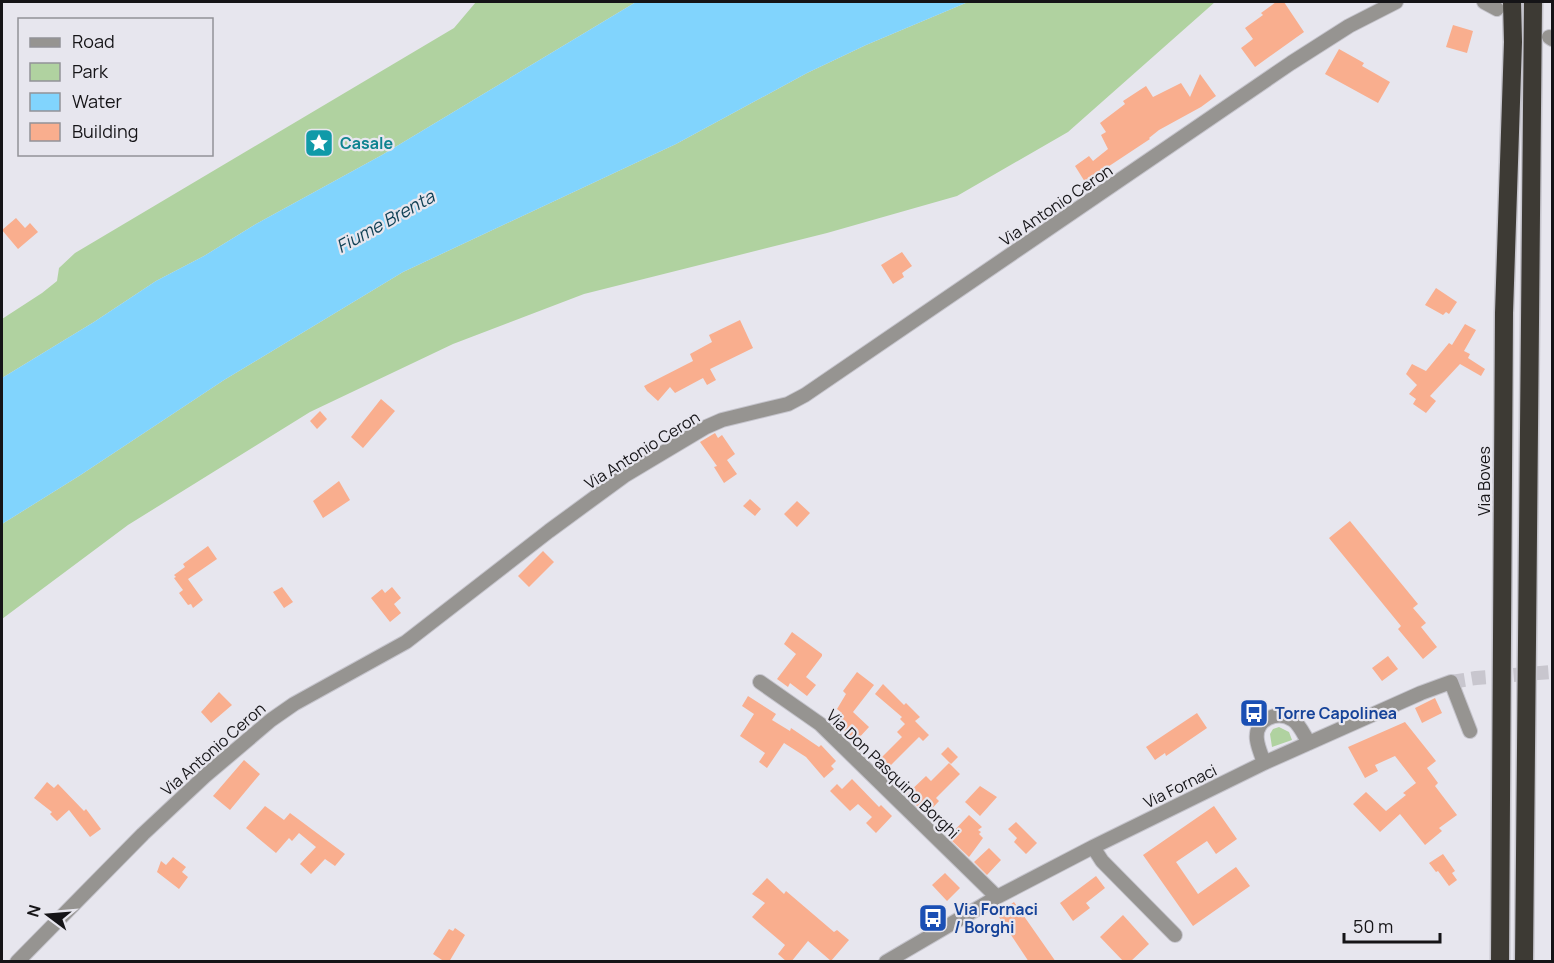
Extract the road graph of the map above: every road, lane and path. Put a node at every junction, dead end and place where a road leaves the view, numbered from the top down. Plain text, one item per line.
1 (1396, 2) edge
2 (1484, 2) edge
3 (1533, 2) edge
4 (1505, 5) edge
5 (760, 682) dead end
6 (1470, 731) dead end
7 (1309, 743) junction
8 (1264, 763) junction
9 (1093, 847) junction
10 (997, 897) junction
11 (1175, 935) dead end
12 (17, 962) edge
13 (886, 962) edge
14 (1500, 962) edge
15 (1524, 962) edge

1 - 12 street, Via Antonio Ceron
2 - 4 street
3 - 15 highway
4 - 14 highway, Via Boves
5 - 10 street, Via Don Pasquino Borghi
6 - 7 street, Via Fornaci
7 - 8 street, Via Fornaci
7 - 8 street
8 - 9 street, Via Fornaci
9 - 10 street, Via Fornaci
9 - 11 street
10 - 13 street, Via Fornaci

